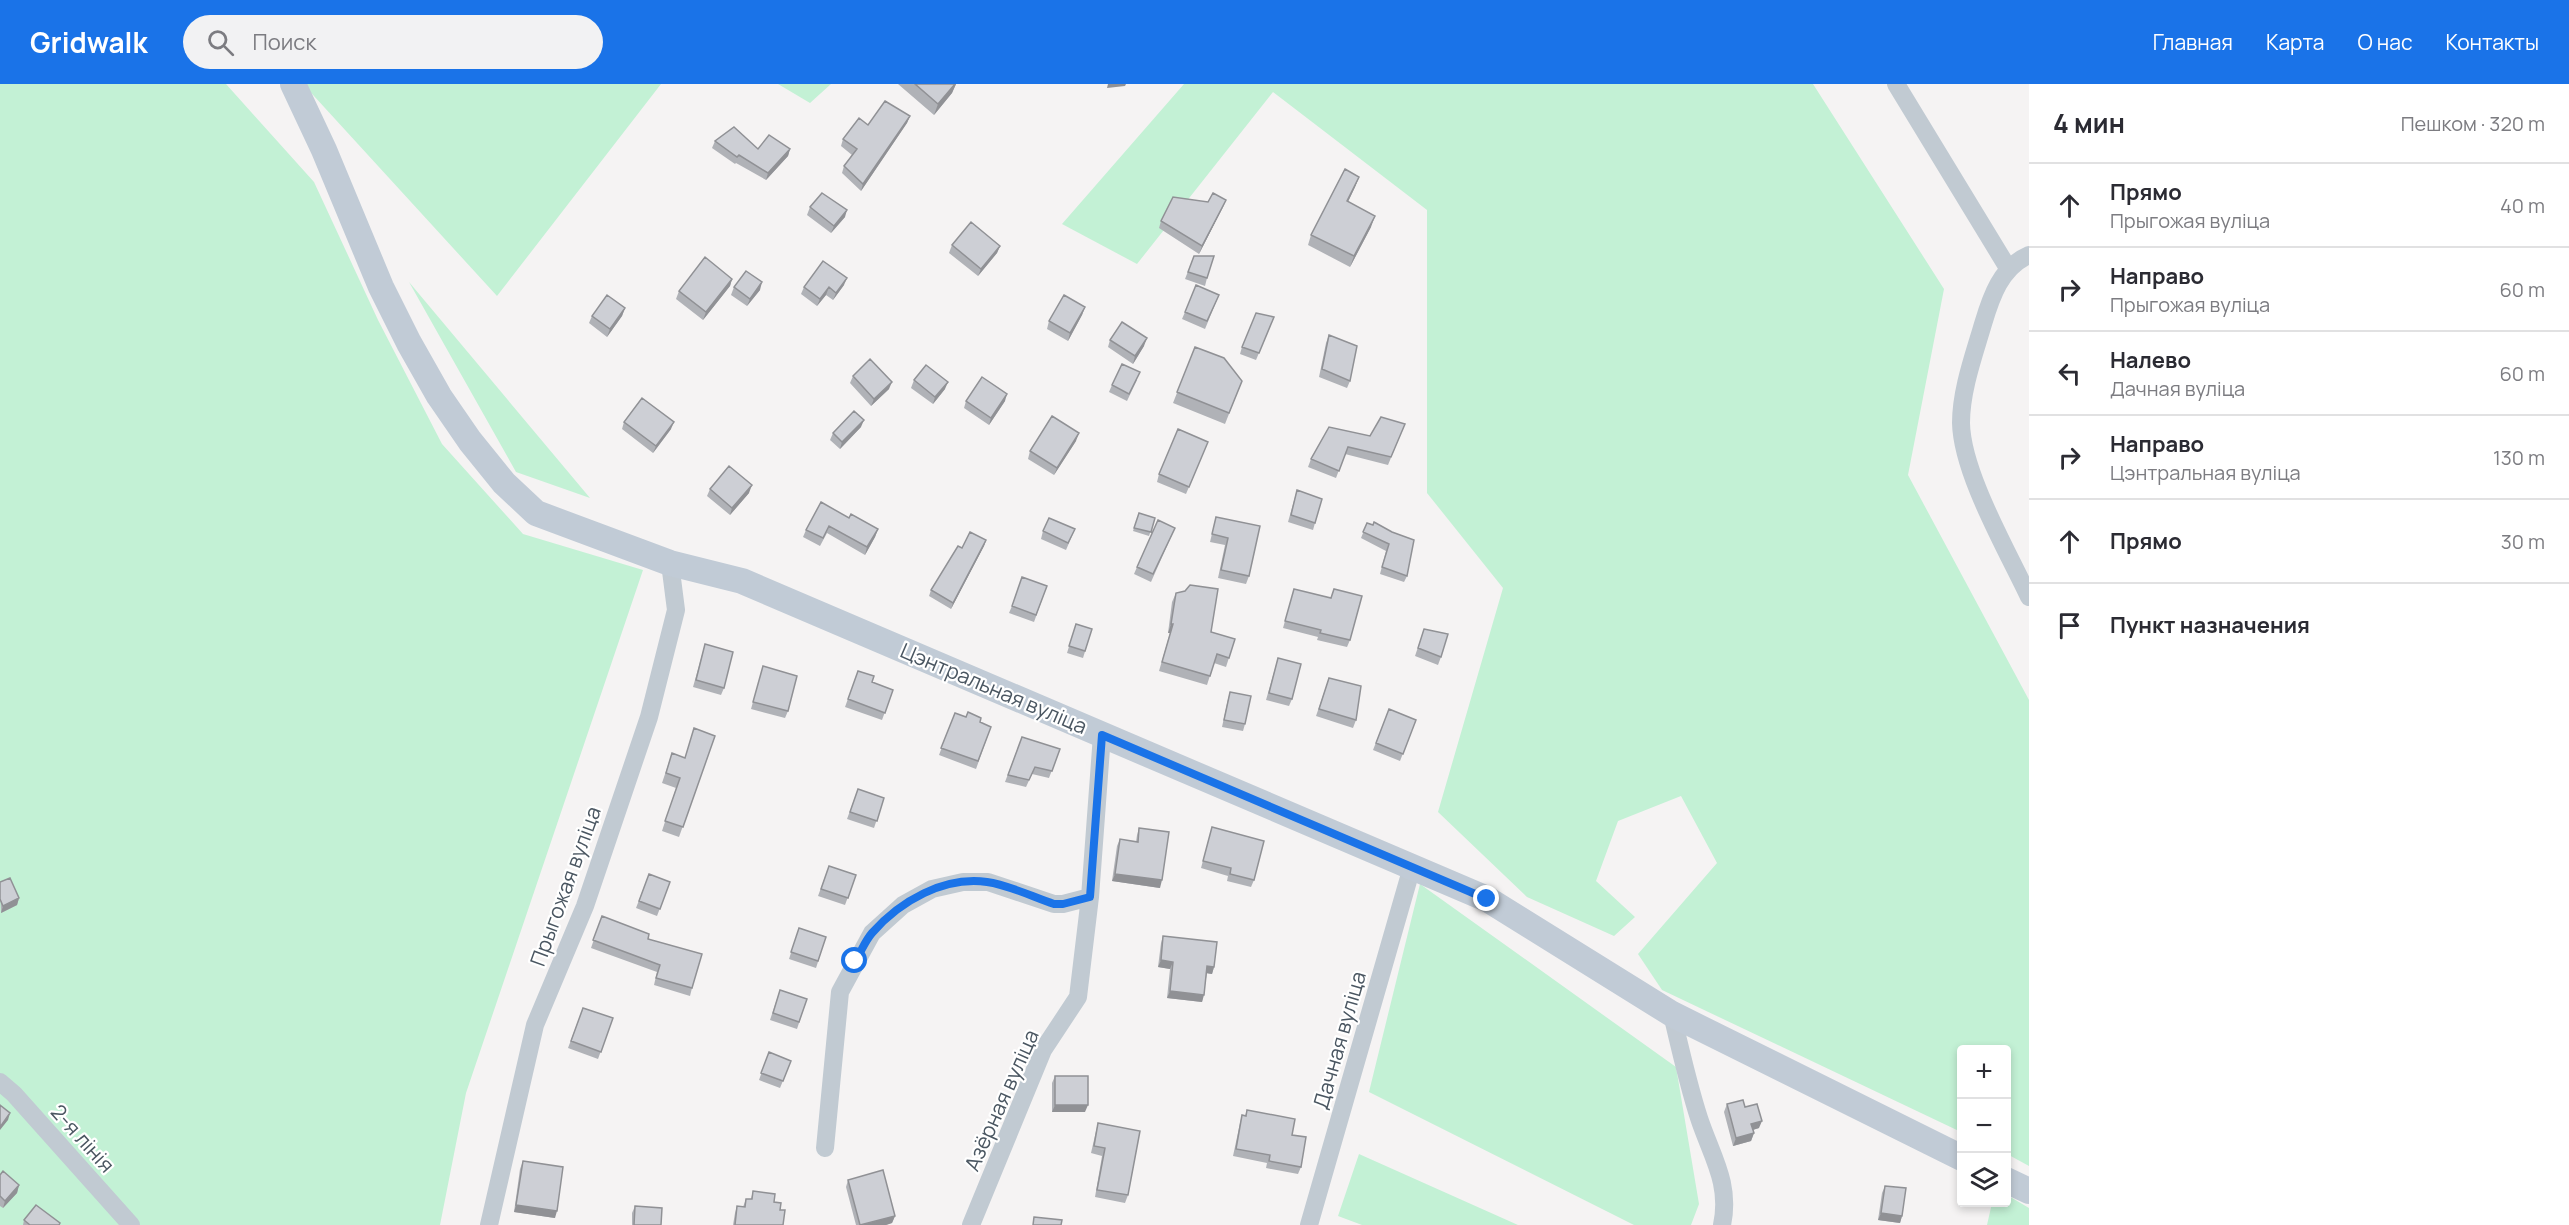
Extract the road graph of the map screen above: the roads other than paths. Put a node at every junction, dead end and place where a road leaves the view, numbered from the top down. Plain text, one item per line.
1 (293, 84) edge
2 (1896, 84) edge
3 (2029, 255) edge
4 (2007, 268) junction
5 (670, 563) junction
6 (2029, 597) edge
7 (1102, 735) junction
8 (1412, 867) junction
9 (1090, 897) junction
10 (1672, 1014) junction
11 (0, 1082) edge
12 (825, 1148) dead end
13 (1957, 1156) edge
14 (2011, 1182) edge
15 (2029, 1191) edge
16 (131, 1225) edge
17 (489, 1225) edge
18 (971, 1225) edge
19 (1309, 1225) edge
20 (1722, 1225) edge

1 - 5 street, Цэнтральная вуліца
2 - 4 street
3 - 4 street
4 - 6 street
5 - 7 street, Цэнтральная вуліца
5 - 17 street, Прыгожая вуліца
7 - 8 street, Цэнтральная вуліца
7 - 9 street
8 - 10 street, Цэнтральная вуліца
8 - 19 street, Дачная вуліца
9 - 12 street
9 - 18 street, Азёрная вуліца
10 - 13 street, Цэнтральная вуліца
10 - 20 street
11 - 16 street, 2-я лінія
14 - 15 street

